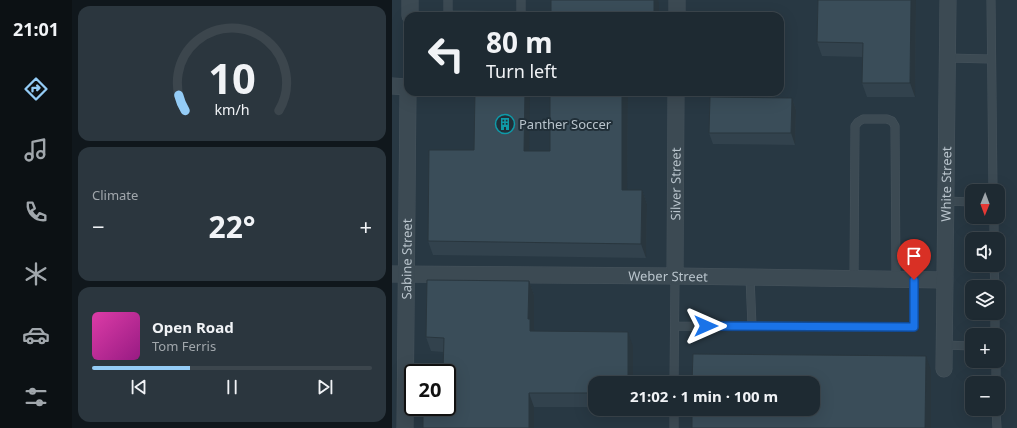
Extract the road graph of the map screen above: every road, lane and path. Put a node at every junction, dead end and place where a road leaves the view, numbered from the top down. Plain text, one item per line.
1 (410, 0) edge
2 (448, 0) edge
3 (521, 0) edge
4 (677, 0) edge
5 (948, 0) edge
6 (991, 0) edge
7 (410, 12) edge
8 (448, 12) edge
9 (521, 12) edge
10 (677, 12) edge
11 (947, 58) junction
12 (991, 58) junction
13 (392, 86) edge
14 (404, 86) edge
15 (408, 96) edge
16 (676, 96) edge
17 (993, 184) edge
18 (946, 201) junction
19 (965, 202) edge
20 (399, 274) edge
21 (675, 276) junction
22 (750, 277) junction
23 (854, 279) junction
24 (896, 279) junction
25 (914, 280) junction
26 (944, 280) junction
27 (675, 326) junction
28 (752, 326) junction
29 (944, 345) junction
30 (965, 346) edge
31 (944, 369) dead end
32 (674, 376) edge
33 (674, 416) edge
34 (996, 416) edge
35 (405, 428) edge
36 (674, 428) edge
37 (997, 428) edge

1 - 7 street
2 - 8 lane
3 - 9 lane
4 - 10 street
5 - 11 street, White Street
6 - 12 lane
11 - 12 lane
11 - 18 street, White Street
12 - 17 lane
13 - 14 street
15 - 20 street, Sabine Street
16 - 21 street, Silver Street
18 - 19 lane
18 - 26 street, White Street
20 - 21 street, Weber Street
20 - 35 street, Sabine Street
21 - 22 street, Weber Street
21 - 27 lane
22 - 23 street, Weber Street
22 - 28 lane
23 - 24 street, Weber Street
23 - 24 lane
24 - 25 street, Weber Street
25 - 26 street, Weber Street
25 - 28 lane
26 - 29 street, White Street
27 - 28 lane
27 - 32 lane
29 - 30 lane
29 - 31 street, White Street
33 - 36 lane
34 - 37 lane

